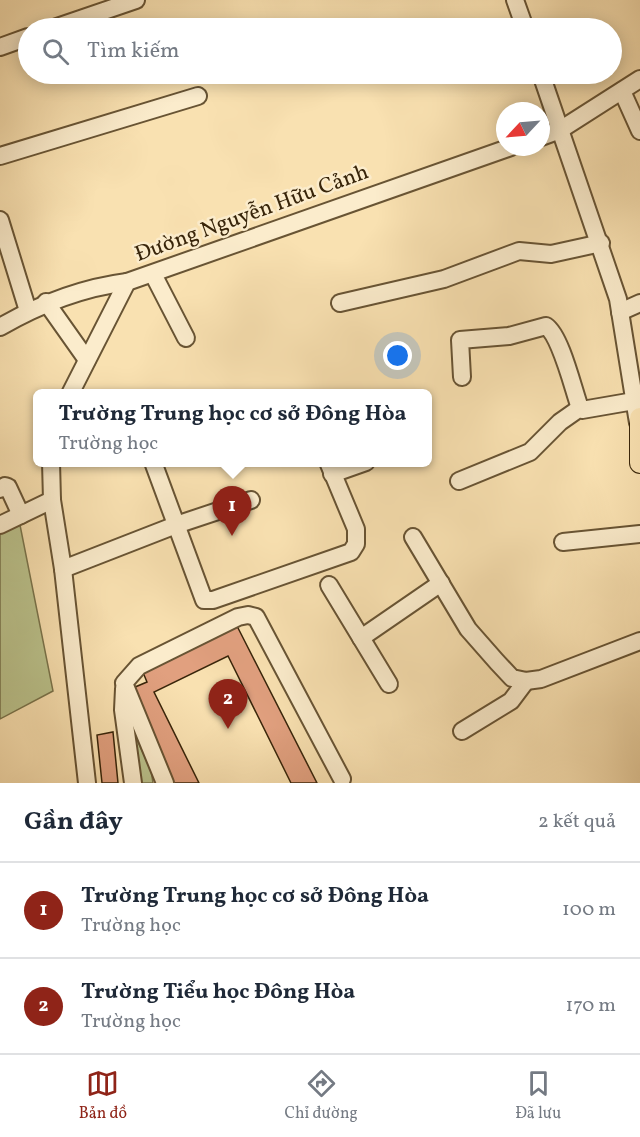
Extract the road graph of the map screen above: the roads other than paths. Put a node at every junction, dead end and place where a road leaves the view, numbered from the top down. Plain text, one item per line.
1 (136, 0) edge
2 (515, 0) edge
3 (83, 18) edge
4 (521, 18) edge
5 (18, 41) edge
6 (0, 47) edge
7 (640, 79) edge
8 (544, 84) edge
9 (622, 91) junction
10 (198, 96) dead end
11 (560, 130) junction
12 (640, 131) edge
13 (550, 134) edge
14 (496, 152) edge
15 (0, 156) edge
16 (0, 220) edge
17 (601, 243) junction
18 (153, 274) junction
19 (127, 282) junction
20 (46, 302) junction
21 (340, 303) dead end
22 (640, 303) edge
23 (28, 311) junction
24 (620, 312) junction
25 (0, 327) edge
26 (186, 338) dead end
27 (87, 360) junction
28 (462, 376) dead end
29 (72, 389) edge
30 (580, 408) junction
31 (638, 416) edge
32 (640, 463) edge
33 (51, 467) edge
34 (155, 467) edge
35 (330, 468) edge
36 (459, 481) dead end
37 (0, 489) edge
38 (52, 500) junction
39 (251, 500) dead end
40 (21, 515) junction
41 (0, 525) edge
42 (177, 525) junction
43 (640, 534) edge
44 (413, 537) dead end
45 (563, 542) dead end
46 (63, 569) junction
47 (441, 583) junction
48 (329, 585) dead end
49 (360, 638) junction
50 (640, 641) edge
51 (526, 681) junction
52 (124, 683) junction
53 (389, 684) dead end
54 (462, 731) dead end
55 (342, 779) dead end
56 (87, 783) edge
57 (133, 783) edge
58 (165, 783) edge

1 - 3 street
2 - 4 street
5 - 6 street
7 - 9 street
8 - 11 street
9 - 11 street
9 - 12 street
10 - 15 street
11 - 13 street
11 - 17 street
14 - 18 street, Đường Nguyễn Hữu Cảnh
16 - 23 street
17 - 21 street
17 - 24 street
18 - 19 street, Đường Nguyễn Hữu Cảnh
18 - 26 street
19 - 20 street
19 - 27 street, Đường Nguyễn Hữu Cảnh
20 - 23 street
20 - 27 street
22 - 24 street
23 - 25 street
24 - 31 street
27 - 29 street, Đường Nguyễn Hữu Cảnh
28 - 30 street
30 - 31 street
30 - 36 street
31 - 32 main road
33 - 38 street
34 - 42 street
35 - 42 street
37 - 40 street
38 - 40 street
38 - 46 street
39 - 42 street
40 - 41 street
42 - 46 street
43 - 45 street
44 - 47 street
46 - 56 street
47 - 49 street
47 - 51 street
48 - 49 street
49 - 53 street
50 - 51 street
51 - 54 street
52 - 55 street
52 - 57 street
52 - 58 street

